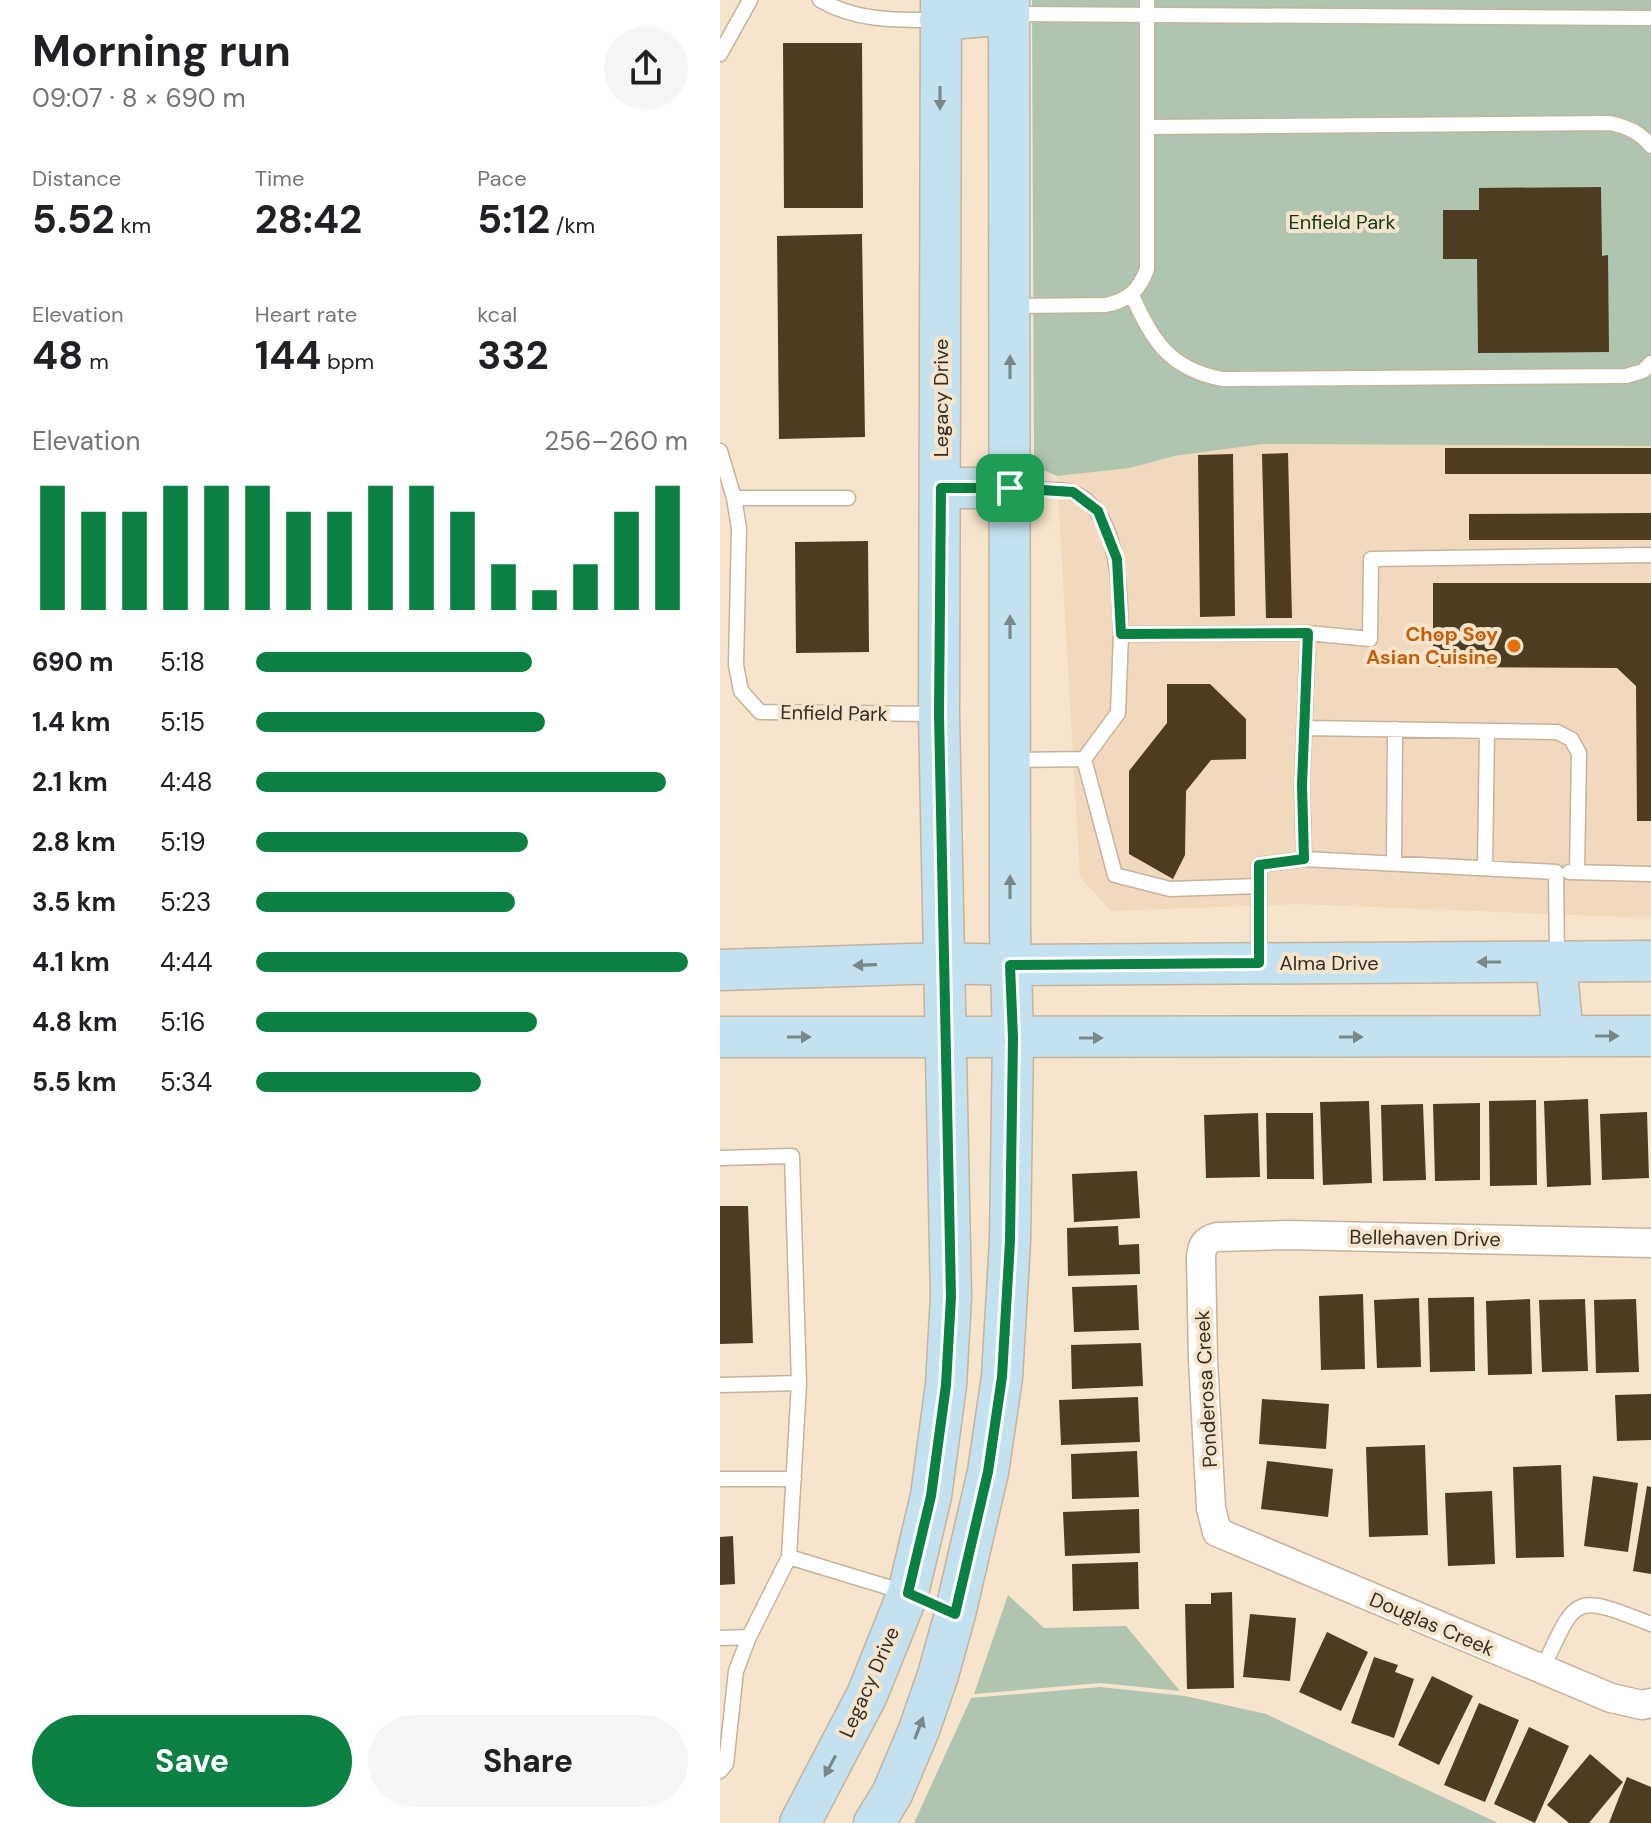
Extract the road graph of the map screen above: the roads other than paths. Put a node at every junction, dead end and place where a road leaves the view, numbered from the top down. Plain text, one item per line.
1 (750, 0) edge
2 (820, 0) edge
3 (1009, 7) edge
4 (1147, 8) edge
5 (941, 10) edge
6 (1651, 18) edge
7 (720, 54) edge
8 (1147, 127) junction
9 (1651, 146) edge
10 (1132, 295) junction
11 (1009, 306) junction
12 (1651, 363) edge
13 (720, 451) edge
14 (941, 488) junction
15 (1010, 488) junction
16 (734, 498) junction
17 (848, 498) dead end
18 (1651, 555) edge
19 (1308, 633) junction
20 (1121, 634) junction
21 (939, 714) junction
22 (1304, 728) junction
23 (1395, 729) junction
24 (1487, 731) junction
25 (1084, 759) junction
26 (1010, 760) junction
27 (1304, 859) junction
28 (1394, 864) junction
29 (1485, 868) junction
30 (1556, 872) junction
31 (1577, 872) junction
32 (1651, 874) edge
33 (1259, 886) junction
34 (1651, 961) edge
35 (1556, 962) junction
36 (943, 963) junction
37 (1259, 963) junction
38 (1010, 965) junction
39 (720, 970) edge
40 (1563, 1036) junction
41 (1651, 1036) edge
42 (720, 1037) edge
43 (944, 1037) junction
44 (1013, 1038) junction
45 (720, 1158) edge
46 (1651, 1243) edge
47 (1202, 1246) joint
48 (799, 1383) junction
49 (720, 1385) edge
50 (720, 1479) edge
51 (794, 1479) junction
52 (1217, 1532) joint
53 (789, 1557) junction
54 (908, 1593) junction
55 (955, 1614) junction
56 (1651, 1624) edge
57 (749, 1637) junction
58 (720, 1638) edge
59 (1542, 1670) junction
60 (1651, 1703) edge
61 (720, 1771) edge
62 (800, 1823) edge
63 (874, 1823) edge

1 - 7 lane
2 - 5 lane
3 - 4 lane
3 - 5 main road
3 - 11 main road
4 - 6 lane
4 - 8 lane
5 -> 14 main road, Legacy Drive
8 - 9 lane
8 - 10 lane
10 - 11 lane
10 - 12 lane
15 -> 11 main road
13 - 16 lane, Enfield Park
14 - 15 main road
14 - 21 main road, Legacy Drive
15 - 20 lane
26 -> 15 main road
16 - 17 lane
16 - 21 lane, Enfield Park
18 - 19 lane
19 - 20 lane
19 - 22 lane
20 - 25 lane
21 - 36 main road, Legacy Drive
22 - 23 lane
22 - 27 lane
23 - 24 lane
23 - 28 lane
24 - 29 lane
24 - 31 lane
25 - 26 lane
25 - 33 lane
38 -> 26 main road
27 - 28 lane
27 - 33 lane
28 - 29 lane
29 - 30 lane
30 - 31 lane
30 - 35 lane
31 - 32 lane
33 - 37 lane
34 - 35 main road, Alma Drive
35 -> 37 main road, Alma Drive
35 - 40 main road
36 - 38 main road, Alma Drive
36 -> 39 main road, Alma Drive
36 - 43 main road, Legacy Drive
37 - 38 main road, Alma Drive
38 - 44 main road
40 -> 41 main road
44 -> 40 main road
42 -> 43 main road
43 - 44 main road
43 - 54 main road, Legacy Drive
44 - 55 main road
45 - 48 lane
46 - 47 street, Bellehaven Drive
47 - 52 street, Ponderosa Creek
48 - 49 lane
48 - 51 lane
50 - 51 lane
51 - 53 lane
52 - 59 street, Douglas Creek
53 - 54 lane
53 - 57 lane
54 - 55 main road
54 -> 62 main road, Legacy Drive
63 -> 55 main road
56 - 59 lane
57 - 58 lane
57 - 61 lane
59 - 60 street, Douglas Creek

